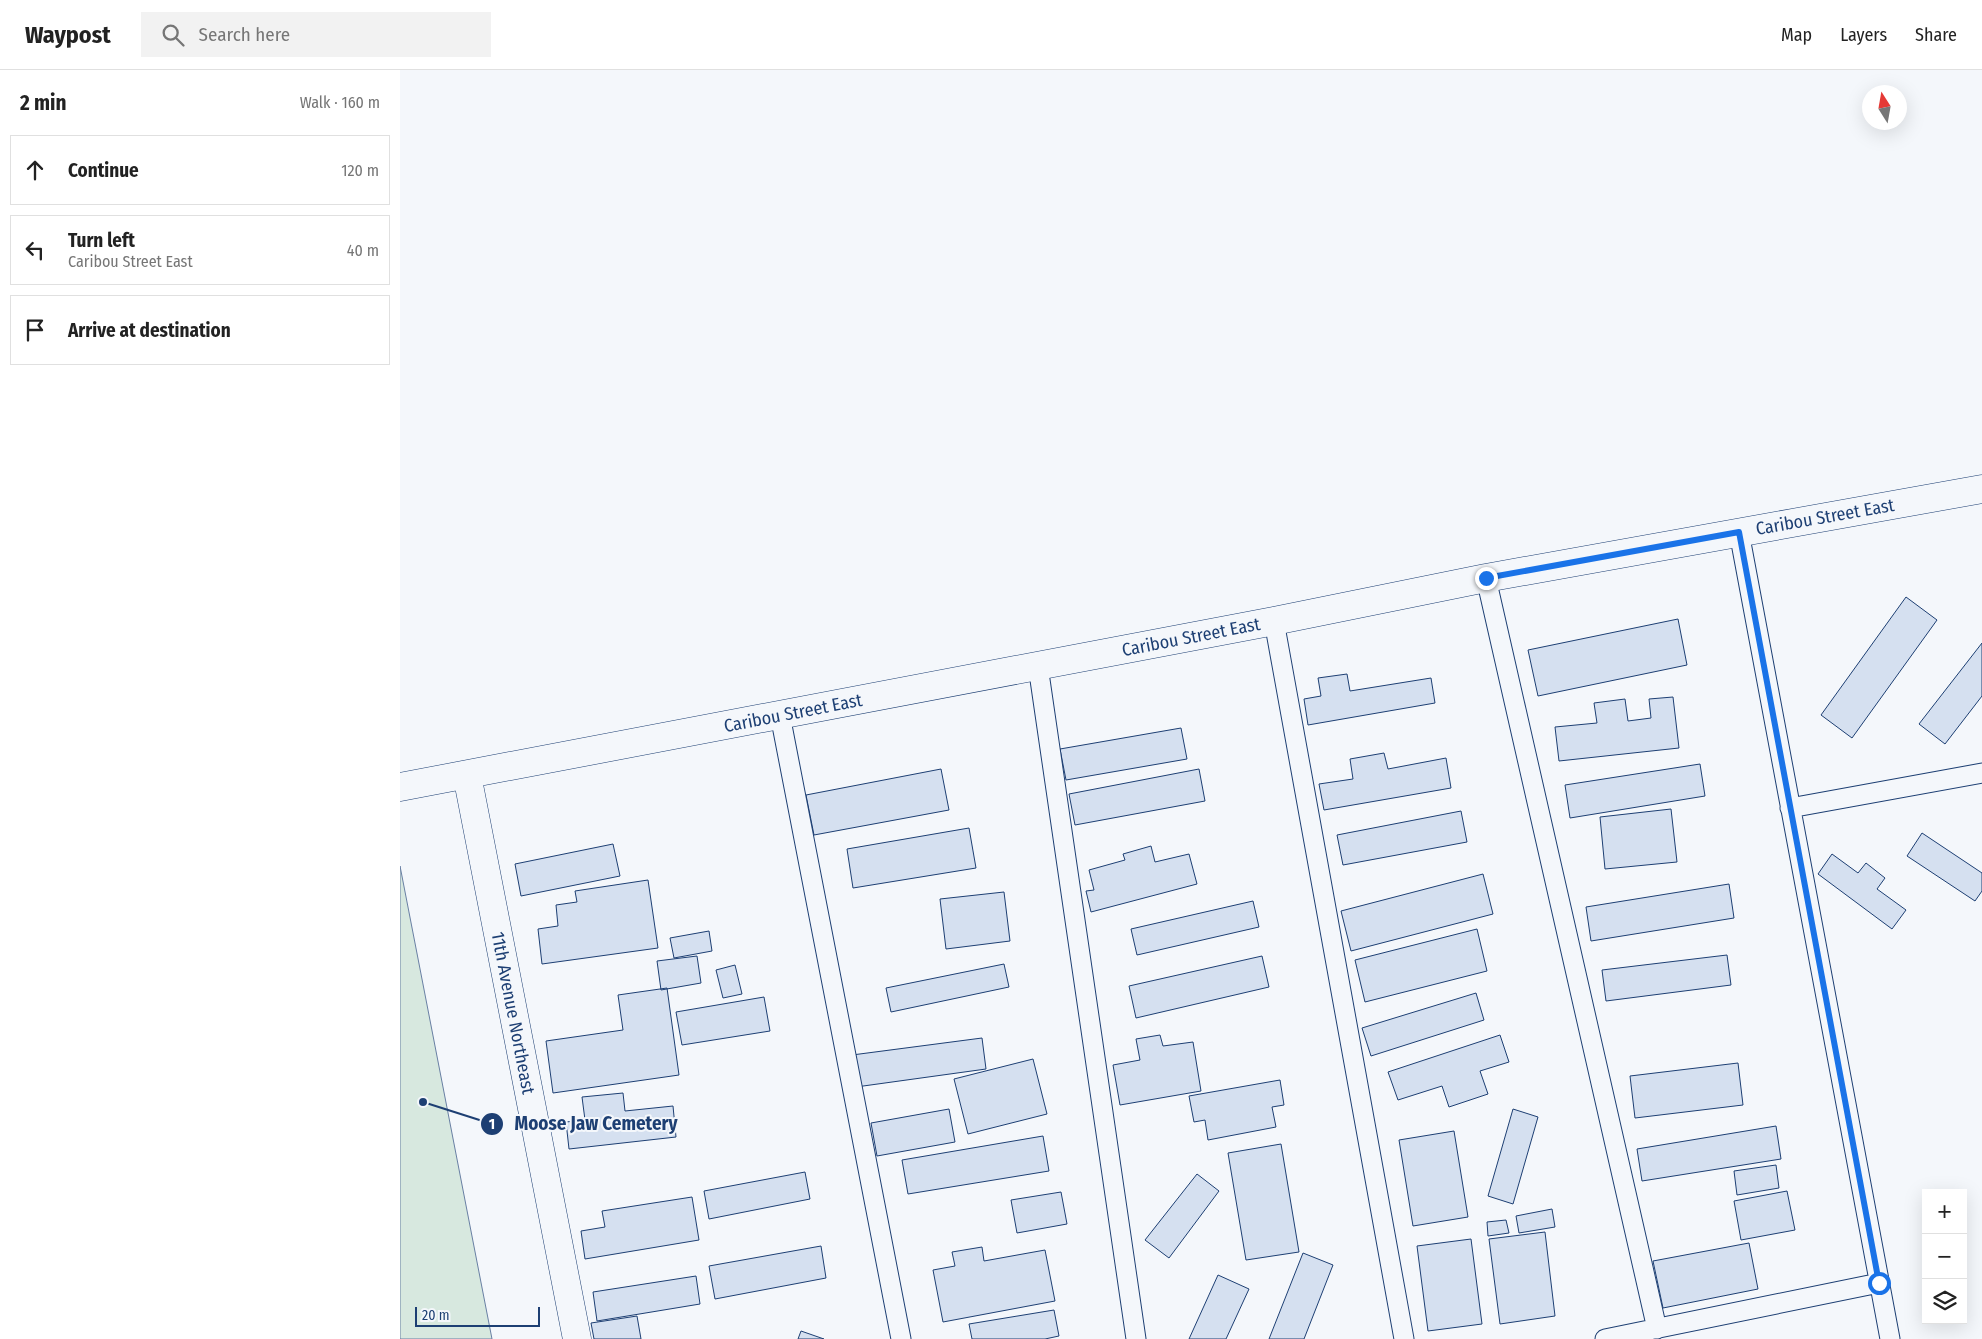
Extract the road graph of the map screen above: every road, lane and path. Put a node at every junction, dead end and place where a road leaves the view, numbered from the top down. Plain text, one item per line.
1 (1982, 489) edge
2 (1739, 532) junction
3 (1486, 578) junction
4 (1274, 621) junction
5 (1038, 666) junction
6 (780, 715) junction
7 (1982, 773) edge
8 (467, 775) junction
9 (400, 787) edge
10 (1790, 808) junction
11 (1879, 1283) junction
12 (1657, 1329) junction
13 (577, 1339) edge
14 (901, 1339) edge
15 (1136, 1339) edge
16 (1404, 1339) edge
17 (1605, 1339) edge
18 (1890, 1339) edge

1 - 2 street, Caribou Street East
2 - 3 street, Caribou Street East
2 - 10 lane
3 - 4 street, Caribou Street East
3 - 12 lane
4 - 5 street, Caribou Street East
4 - 16 lane
5 - 6 street, Caribou Street East
5 - 15 lane
6 - 8 street, Caribou Street East
6 - 14 lane
7 - 10 lane
8 - 9 street, Caribou Street East
8 - 13 street, 11th Avenue Northeast
10 - 11 lane
11 - 12 lane
11 - 18 lane
12 - 17 lane

